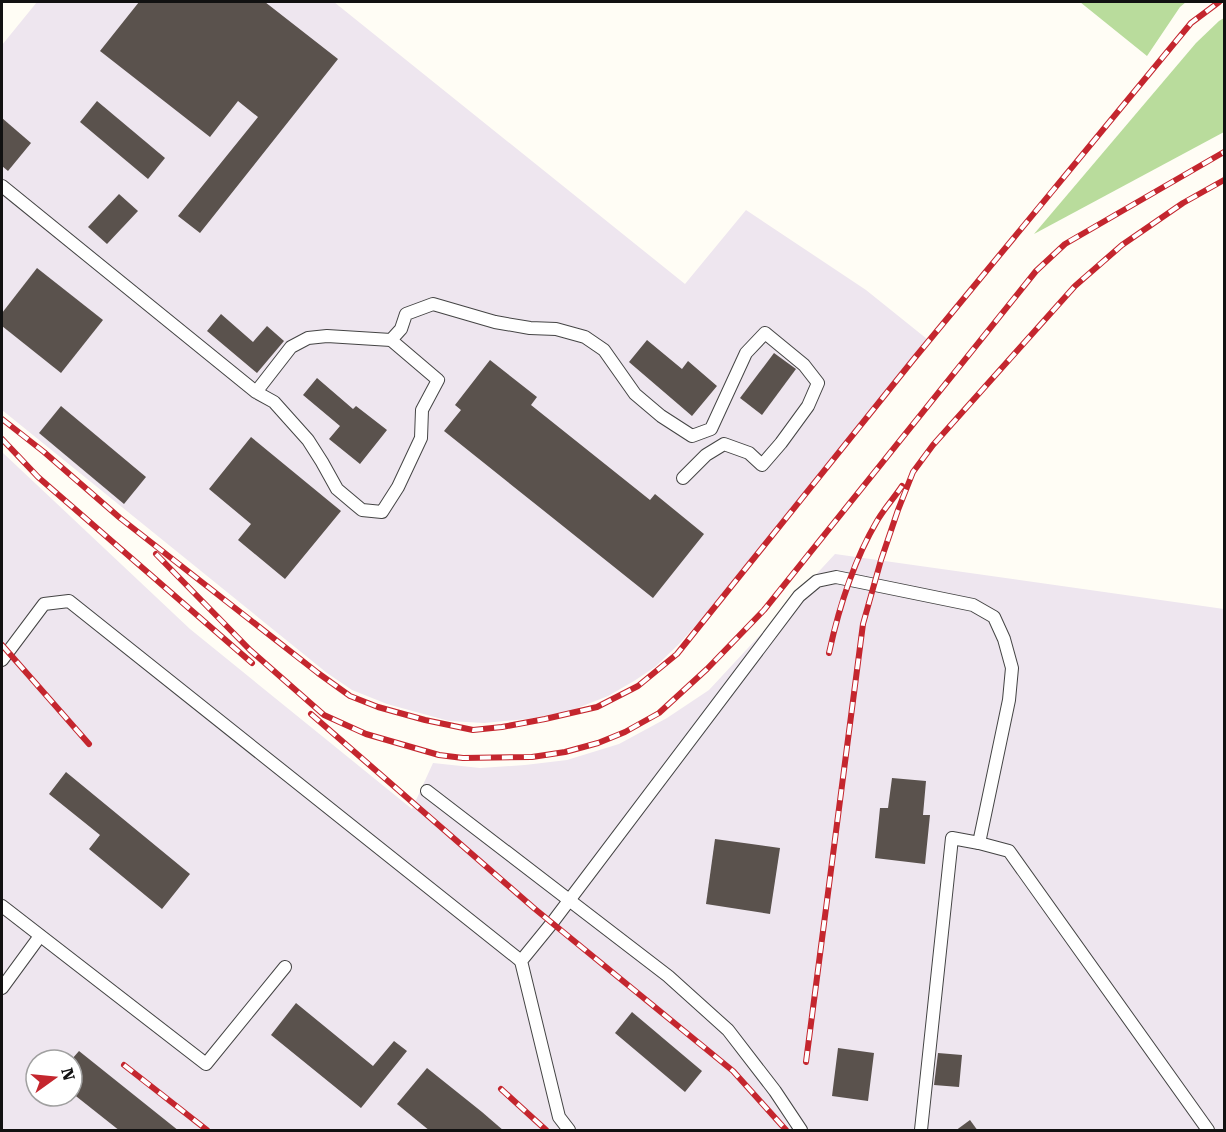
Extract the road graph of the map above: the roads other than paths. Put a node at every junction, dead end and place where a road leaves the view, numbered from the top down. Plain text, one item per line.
1 (2, 186) edge
2 (391, 340) junction
3 (256, 392) junction
4 (711, 429) junction
5 (724, 444) junction
6 (682, 478) dead end
7 (2, 660) edge
8 (427, 791) dead end
9 (978, 843) junction
10 (570, 900) junction
11 (2, 906) edge
12 (40, 936) junction
13 (521, 962) junction
14 (285, 967) dead end
15 (2, 988) edge
16 (569, 1131) edge
17 (801, 1131) edge
18 (921, 1131) edge
19 (1208, 1131) edge

1 - 3 lane
2 - 3 lane
2 - 3 lane
2 - 4 lane
4 - 5 lane
4 - 5 lane
5 - 6 lane
7 - 13 lane
8 - 10 lane
9 - 10 lane
9 - 18 lane
9 - 19 lane
10 - 13 lane
10 - 17 lane
11 - 12 lane
12 - 14 lane
12 - 15 lane
13 - 16 lane

